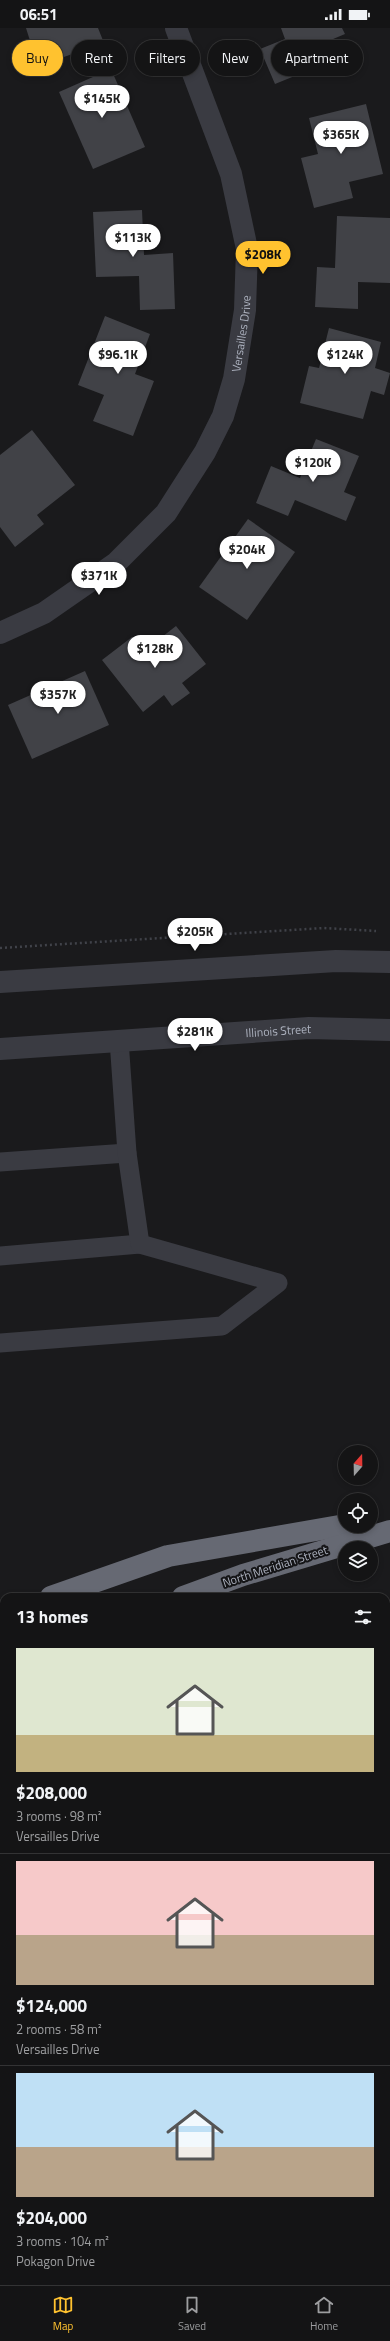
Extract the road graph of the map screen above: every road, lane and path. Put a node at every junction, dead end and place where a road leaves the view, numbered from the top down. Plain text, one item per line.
1 (176, 28) edge
2 (0, 633) edge
3 (383, 932) dead end
4 (0, 948) edge
5 (390, 962) edge
6 (0, 982) edge
7 (390, 1030) edge
8 (119, 1040) junction
9 (0, 1049) edge
10 (127, 1153) junction
11 (0, 1162) edge
12 (140, 1244) junction
13 (0, 1256) edge
14 (0, 1343) edge
15 (390, 1517) edge
16 (378, 1520) edge
17 (338, 1526) edge
18 (390, 1531) edge
19 (62, 1593) edge
20 (194, 1593) edge

1 - 2 street, Versailles Drive
3 - 4 path
5 - 6 street
7 - 8 street, Illinois Street
8 - 9 street, Illinois Street
8 - 10 lane
10 - 11 lane
10 - 12 lane
12 - 13 lane
12 - 14 lane
15 - 16 highway
17 - 19 highway
18 - 20 highway, North Meridian Street

